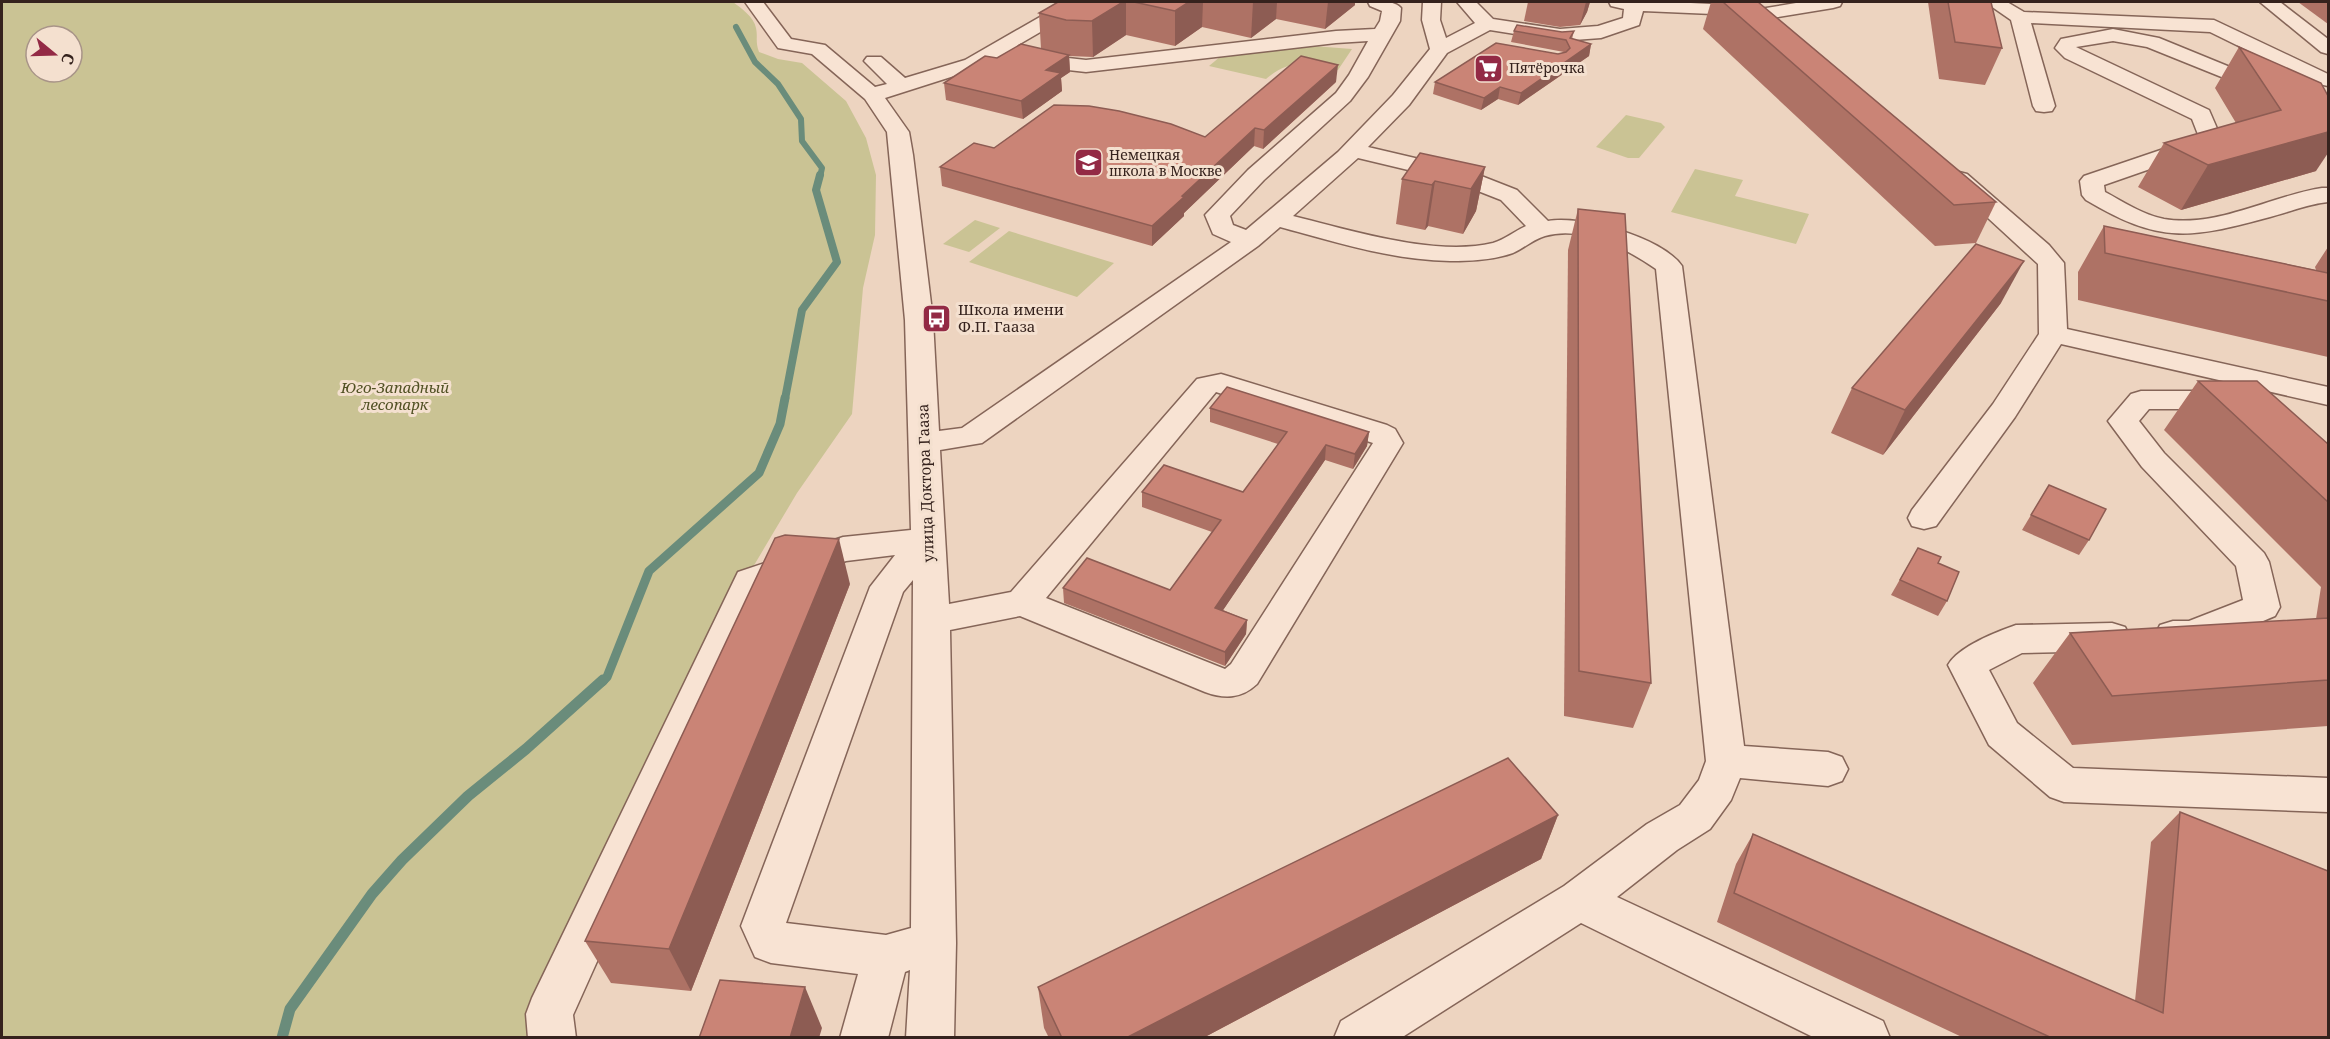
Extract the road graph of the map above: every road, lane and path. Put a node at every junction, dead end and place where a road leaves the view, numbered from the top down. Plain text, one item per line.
1 (754, 2) edge
2 (1377, 2) edge
3 (1432, 2) edge
4 (1466, 2) edge
5 (1833, 2) edge
6 (1994, 2) edge
7 (2269, 2) edge
8 (1629, 3) edge
9 (1071, 5) edge
10 (1096, 12) edge
11 (1766, 13) junction
12 (2020, 18) junction
13 (1784, 28) edge
14 (1381, 35) junction
15 (1488, 35) junction
16 (2319, 35) edge
17 (1448, 45) junction
18 (1002, 47) junction
19 (2328, 48) edge
20 (874, 61) dead end
21 (2325, 80) edge
22 (900, 85) junction
23 (872, 95) junction
24 (2328, 99) edge
25 (2044, 106) dead end
26 (2328, 114) edge
27 (1352, 150) junction
28 (1943, 165) edge
29 (2328, 195) edge
30 (1277, 219) junction
31 (1542, 229) junction
32 (1250, 241) junction
33 (2053, 334) junction
34 (2328, 396) edge
35 (2260, 417) edge
36 (925, 444) junction
37 (1924, 518) dead end
38 (928, 540) junction
39 (1022, 603) junction
40 (932, 620) junction
41 (1726, 761) junction
42 (1828, 769) dead end
43 (2328, 795) edge
44 (1579, 900) junction
45 (934, 943) junction
46 (886, 956) junction
47 (552, 1038) edge
48 (864, 1038) edge
49 (930, 1038) edge
50 (1358, 1038) edge
51 (1866, 1038) edge

1 - 23 street, улица Доктора Гааза
2 - 14 street
3 - 17 street
4 - 15 street
5 - 11 street
6 - 12 street
7 - 16 street
8 - 11 street
8 - 15 street
9 - 10 street
9 - 18 street
11 - 13 street
12 - 21 street
12 - 25 street
14 - 18 street
14 - 32 street
15 - 17 street
16 - 19 street
17 - 27 street
18 - 22 street
20 - 22 street
21 - 24 street
22 - 23 street
23 - 36 street, улица Доктора Гааза
26 - 29 street
27 - 30 street
27 - 31 street
28 - 33 street
30 - 31 street
30 - 32 street
31 - 41 street
32 - 36 street
33 - 34 street
33 - 37 street
35 - 43 street
36 - 38 street, улица Доктора Гааза
38 - 40 street, улица Доктора Гааза
38 - 46 street
38 - 47 street
39 - 39 street
39 - 40 street
40 - 45 street, улица Доктора Гааза
41 - 42 street
41 - 44 street
44 - 50 street
44 - 51 street
45 - 46 street
45 - 49 street, улица Доктора Гааза
46 - 48 street

